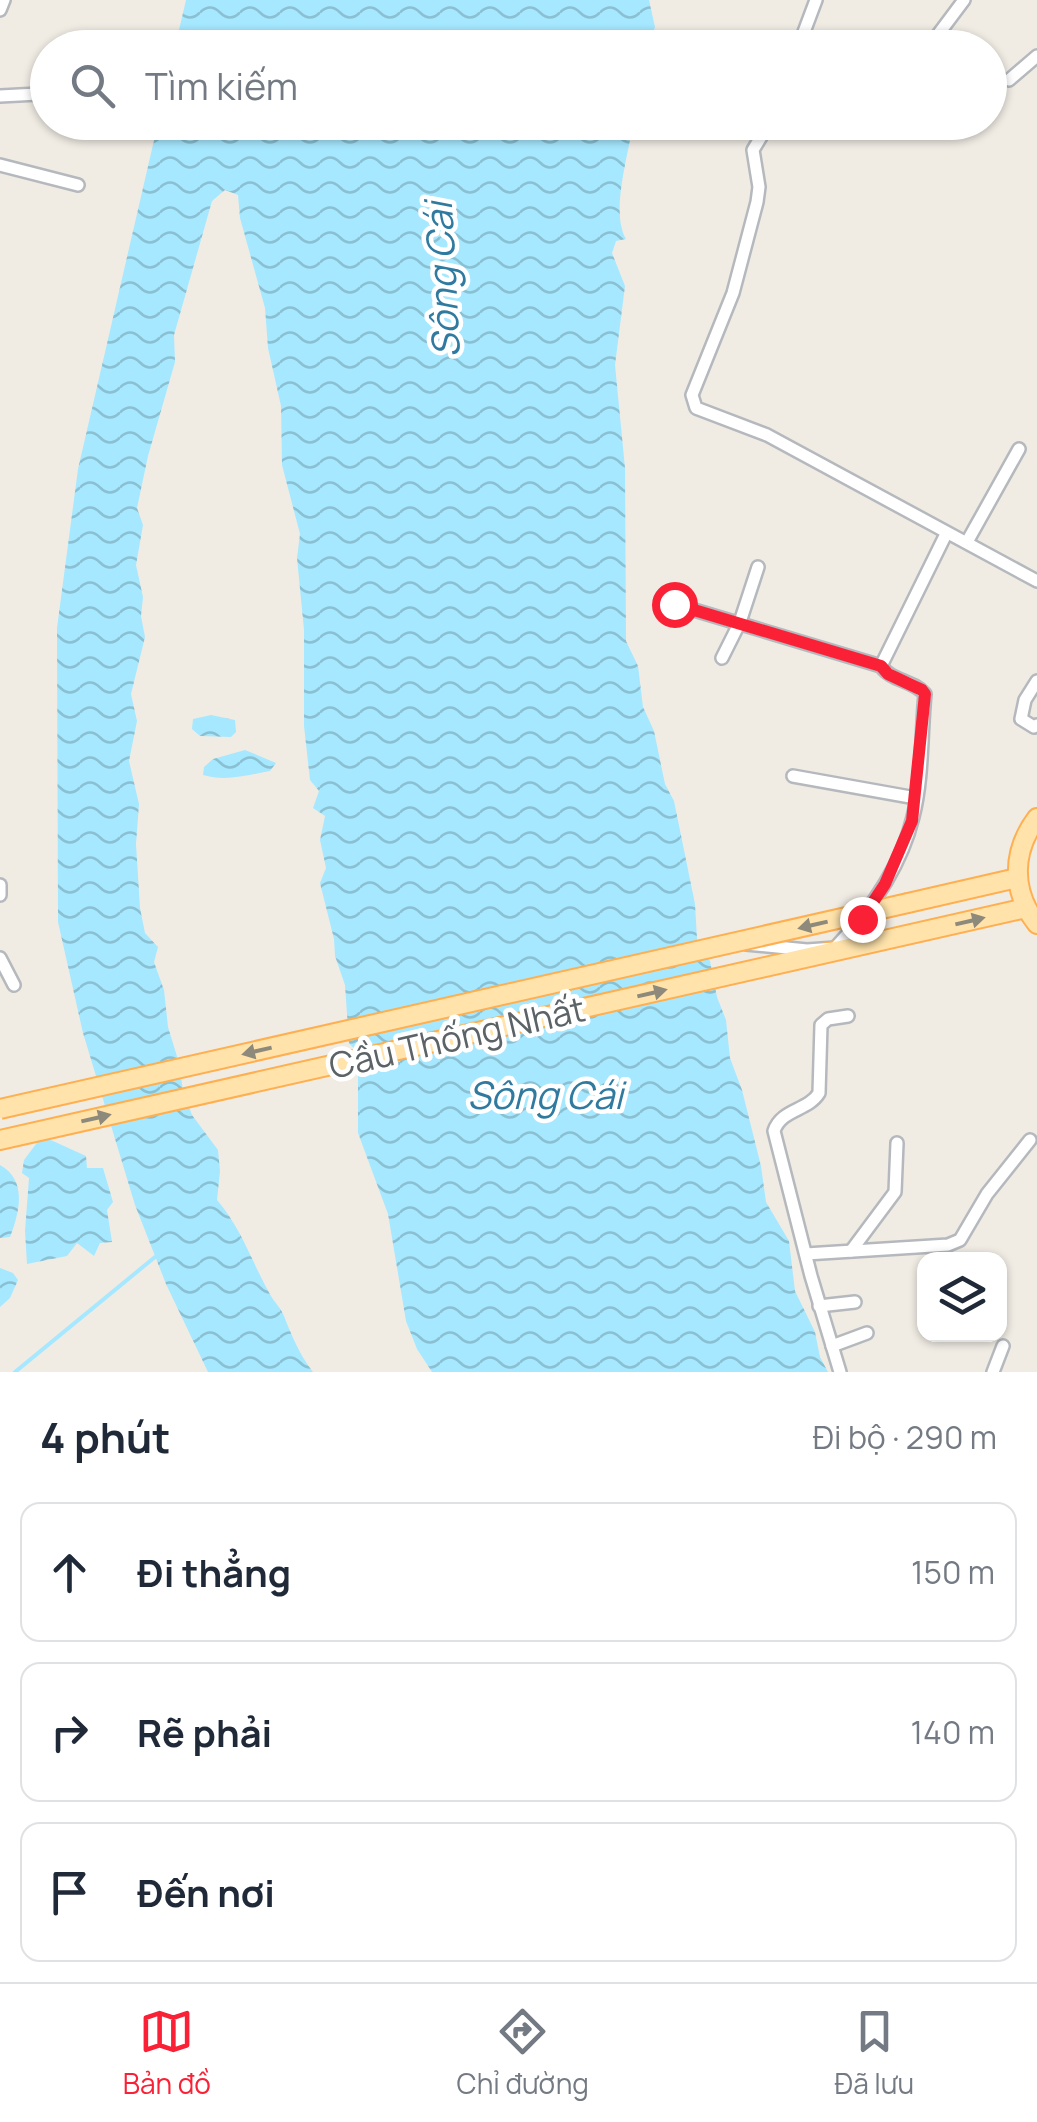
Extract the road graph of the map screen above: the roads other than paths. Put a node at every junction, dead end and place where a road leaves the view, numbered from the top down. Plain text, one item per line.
1 (4, 0) edge
2 (816, 0) edge
3 (964, 0) edge
4 (0, 10) edge
5 (805, 30) edge
6 (942, 30) edge
7 (1037, 56) edge
8 (1009, 80) dead end
9 (30, 94) edge
10 (0, 96) edge
11 (759, 140) edge
12 (0, 165) edge
13 (78, 185) dead end
14 (1019, 449) dead end
15 (946, 534) junction
16 (967, 542) junction
17 (758, 567) dead end
18 (1037, 581) edge
19 (674, 604) dead end
20 (740, 622) junction
21 (722, 658) dead end
22 (881, 666) junction
23 (1037, 680) edge
24 (1037, 724) edge
25 (793, 776) dead end
26 (916, 798) junction
27 (1037, 818) edge
28 (1017, 878) junction
29 (0, 885) edge
30 (0, 895) edge
31 (1032, 916) edge
32 (726, 942) dead end
33 (0, 958) edge
34 (14, 986) dead end
35 (848, 1016) dead end
36 (0, 1110) edge
37 (0, 1140) edge
38 (1030, 1140) dead end
39 (897, 1143) dead end
40 (851, 1251) junction
41 (806, 1254) junction
42 (855, 1302) dead end
43 (820, 1306) junction
44 (866, 1333) dead end
45 (832, 1346) junction
46 (1002, 1346) dead end
47 (840, 1372) edge
48 (993, 1372) edge

1 - 4 street
2 - 5 street
3 - 6 street
7 - 8 street
9 - 10 street
11 - 15 street
12 - 13 street
14 - 16 street
15 - 16 street
15 - 22 street
16 - 18 street
17 - 20 street
19 - 20 street
20 - 21 street
20 - 22 street
22 - 26 street
23 - 24 street
25 - 26 street
26 - 32 street
27 - 28 main road
28 - 31 main road
28 -> 36 main road, Cầu Thống Nhất, bridge
29 - 30 street
37 -> 31 main road, Cầu Thống Nhất
33 - 34 street
35 - 41 street
38 - 40 street
39 - 40 street
40 - 41 street
41 - 43 street
42 - 43 street
43 - 45 street
44 - 45 street
45 - 47 street
46 - 48 street

